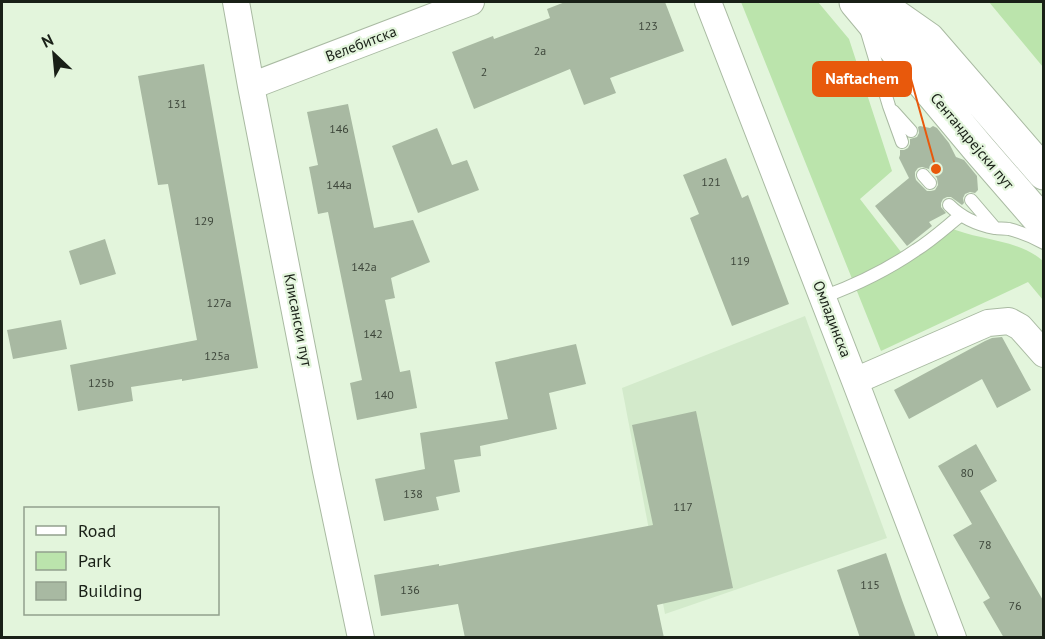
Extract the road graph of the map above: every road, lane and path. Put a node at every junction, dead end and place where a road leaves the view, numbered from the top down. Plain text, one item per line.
1 (236, 2) edge
2 (471, 2) edge
3 (708, 2) edge
4 (864, 3) edge
5 (251, 86) junction
6 (889, 106) junction
7 (911, 131) dead end
8 (902, 141) dead end
9 (1044, 173) edge
10 (971, 200) dead end
11 (949, 205) dead end
12 (961, 215) junction
13 (1044, 224) edge
14 (995, 228) junction
15 (1044, 243) edge
16 (823, 297) junction
17 (1044, 354) edge
18 (855, 381) junction
19 (361, 638) edge
20 (953, 638) edge

1 - 5 street, Клисански пут
2 - 5 street, Велебитска
3 - 16 street, Омладинска
4 - 6 lane
4 - 9 main road
4 - 13 main road, Сентандрејски пут
5 - 19 street, Клисански пут
6 - 7 lane
6 - 8 lane
10 - 14 lane
11 - 12 lane
12 - 14 lane
12 - 16 lane
14 - 15 lane
16 - 18 street, Омладинска
17 - 18 street
18 - 20 street, Омладинска

